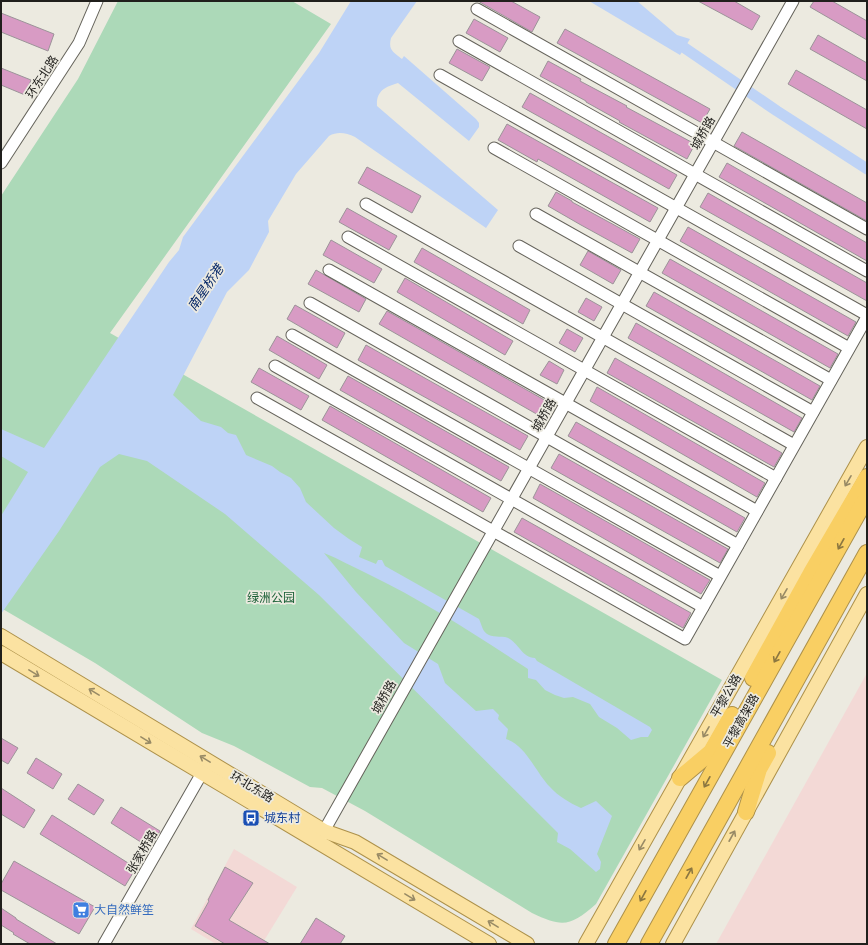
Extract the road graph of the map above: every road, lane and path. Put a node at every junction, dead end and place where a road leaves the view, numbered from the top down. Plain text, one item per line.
1 (97, 1) edge
2 (793, 1) edge
3 (477, 9) dead end
4 (459, 41) dead end
5 (440, 75) dead end
6 (713, 142) junction
7 (494, 148) dead end
8 (1, 163) edge
9 (695, 174) junction
10 (366, 204) dead end
11 (676, 208) junction
12 (536, 214) dead end
13 (867, 229) edge
14 (348, 237) dead end
15 (658, 240) junction
16 (519, 246) dead end
17 (329, 270) dead end
18 (867, 271) edge
19 (640, 272) junction
20 (310, 304) dead end
21 (622, 304) junction
22 (867, 316) edge
23 (292, 335) dead end
24 (603, 337) junction
25 (849, 348) junction
26 (275, 366) dead end
27 (584, 370) junction
28 (831, 380) junction
29 (257, 398) dead end
30 (566, 403) junction
31 (813, 412) junction
32 (547, 437) junction
33 (794, 445) junction
34 (867, 447) edge
35 (529, 468) junction
36 (776, 478) junction
37 (867, 478) edge
38 (867, 498) edge
39 (511, 499) junction
40 (757, 511) junction
41 (494, 531) junction
42 (738, 545) junction
43 (867, 553) edge
44 (867, 575) edge
45 (720, 576) junction
46 (867, 594) edge
47 (703, 607) junction
48 (1, 636) edge
49 (1, 653) edge
50 (202, 773) junction
51 (680, 778) junction
52 (746, 812) junction
53 (321, 836) junction
54 (584, 942) edge
55 (104, 944) edge
56 (488, 944) edge
57 (527, 944) edge
58 (616, 944) edge
59 (649, 944) edge
60 (673, 944) edge

1 - 8 street, 环东北路
2 - 6 street, 城桥路
3 - 6 street
4 - 9 street
5 - 11 street
6 - 9 street, 城桥路
6 - 13 street
7 - 15 street
9 - 11 street, 城桥路
9 - 18 street
10 - 24 street
11 - 15 street, 城桥路
11 - 22 street
12 - 19 street
14 - 27 street
15 - 19 street, 城桥路
15 - 25 street
16 - 21 street
17 - 30 street
19 - 21 street, 城桥路
19 - 28 street
20 - 32 street
21 - 24 street, 城桥路
21 - 31 street
22 - 25 street
23 - 35 street
24 - 27 street, 城桥路
24 - 33 street
25 - 28 street
26 - 39 street
27 - 30 street, 城桥路
27 - 36 street
28 - 31 street
29 - 41 street
30 - 32 street, 城桥路
30 - 40 street
31 - 33 street
32 - 35 street, 城桥路
32 - 42 street
33 - 36 street
34 -> 51 main road, 平黎公路
35 - 39 street, 城桥路
35 - 45 street
36 - 40 street
37 - 51 highway
38 -> 58 highway, 平黎高架路
39 - 41 street, 城桥路
39 - 47 street
40 - 42 street
41 - 47 street
41 - 53 street, 城桥路
42 - 45 street
59 -> 43 highway
44 - 52 highway
45 - 47 street
46 - 52 main road
53 -> 48 main road, 环北东路
49 -> 50 main road, 环北东路
50 - 53 main road, 环北东路
50 - 55 street, 张家桥路
51 -> 54 main road, 平黎公路
60 -> 52 main road
53 -> 56 main road, 环北东路
57 -> 53 main road, 环北东路

